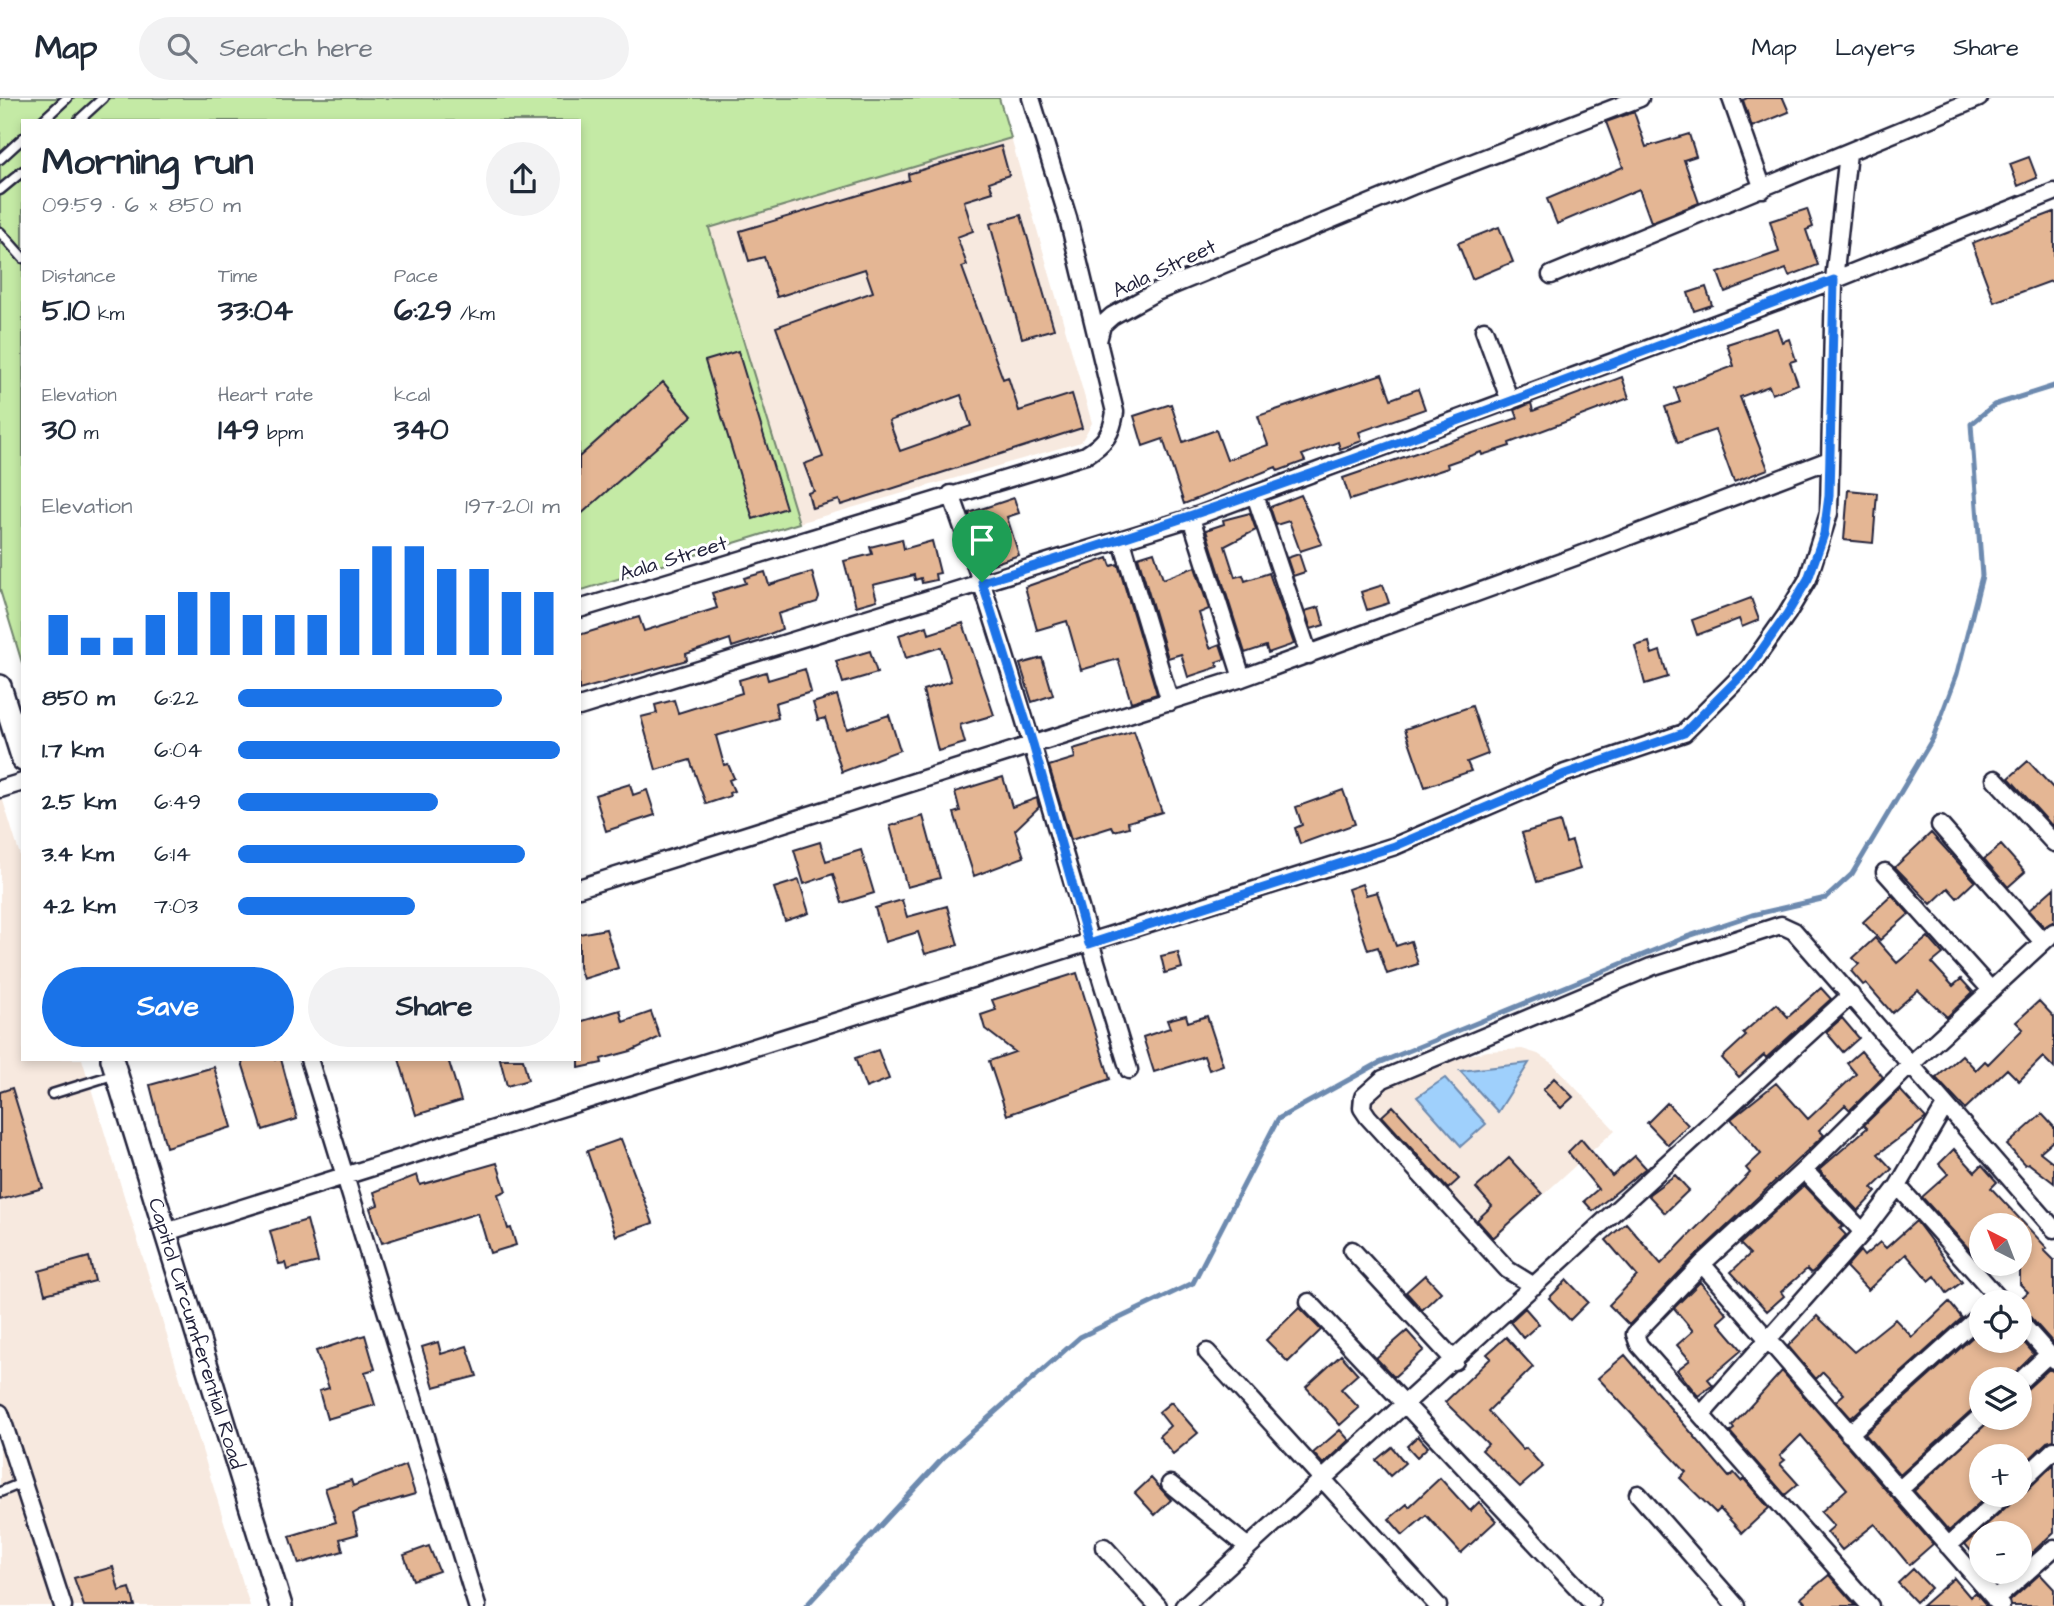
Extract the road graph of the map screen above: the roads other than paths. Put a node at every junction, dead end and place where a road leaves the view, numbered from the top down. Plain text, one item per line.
1 (67, 98) edge
2 (103, 98) edge
3 (1031, 98) edge
4 (1640, 98) edge
5 (1731, 98) edge
6 (1979, 98) edge
7 (44, 119) edge
8 (80, 119) edge
9 (21, 140) edge
10 (1848, 153) junction
11 (0, 159) edge
12 (21, 173) edge
13 (1763, 189) junction
14 (0, 190) edge
15 (2054, 192) edge
16 (0, 232) edge
17 (21, 253) edge
18 (1550, 275) dead end
19 (1834, 280) junction
20 (1484, 330) dead end
21 (1097, 343) junction
22 (1510, 401) junction
23 (1829, 460) junction
24 (951, 494) junction
25 (1255, 495) junction
26 (1191, 518) junction
27 (1122, 541) junction
28 (982, 582) junction
29 (581, 608) edge
30 (1309, 655) junction
31 (1242, 678) junction
32 (0, 686) edge
33 (1170, 702) junction
34 (581, 706) edge
35 (1033, 744) junction
36 (21, 754) edge
37 (1996, 779) dead end
38 (21, 783) edge
39 (0, 789) edge
40 (1940, 825) dead end
41 (2054, 843) edge
42 (1885, 872) dead end
43 (581, 887) edge
44 (2049, 937) edge
45 (1089, 944) junction
46 (1991, 990) junction
47 (1851, 995) junction
48 (310, 1061) edge
49 (1910, 1065) junction
50 (114, 1066) edge
51 (1129, 1070) dead end
52 (52, 1094) dead end
53 (1945, 1106) junction
54 (1804, 1170) junction
55 (344, 1174) junction
56 (1898, 1186) junction
57 (2054, 1229) edge
58 (166, 1232) junction
59 (1863, 1232) junction
60 (1352, 1250) dead end
61 (1702, 1264) junction
62 (1534, 1286) junction
63 (1989, 1290) edge
64 (1309, 1303) dead end
65 (1969, 1326) edge
66 (2032, 1335) edge
67 (1768, 1342) junction
68 (1207, 1352) dead end
69 (2052, 1357) edge
70 (1455, 1361) junction
71 (2032, 1372) edge
72 (1405, 1404) junction
73 (0, 1413) edge
74 (1701, 1415) junction
75 (1969, 1427) edge
76 (1849, 1434) junction
77 (2054, 1450) edge
78 (2032, 1471) edge
79 (1321, 1480) junction
80 (22, 1483) junction
81 (1170, 1484) dead end
82 (1899, 1490) junction
83 (0, 1492) edge
84 (1638, 1494) dead end
85 (1991, 1507) edge
86 (1948, 1546) junction
87 (1104, 1547) dead end
88 (1248, 1547) junction
89 (2054, 1548) edge
90 (1591, 1602) dead end
91 (1998, 1603) edge
92 (63, 1606) edge
93 (281, 1606) edge
94 (477, 1606) edge
95 (1158, 1606) edge
96 (1184, 1606) edge
97 (1438, 1606) edge
98 (1736, 1606) edge
99 (1870, 1606) edge

1 - 7 lane
2 - 8 lane
3 - 21 street
4 - 21 street, Aala Street
5 - 13 street
6 - 10 street
9 - 11 lane
10 - 13 street
10 - 19 street
12 - 14 lane
13 - 18 street
15 - 19 street
16 - 17 lane
19 - 22 street
19 - 23 street
20 - 22 street
21 - 24 street, Aala Street
22 - 25 street
23 - 30 street
23 - 45 street
24 - 28 street
24 - 29 street, Aala Street
25 - 26 street
25 - 30 street
26 - 27 street
26 - 31 street
27 - 28 street
27 - 33 street
28 - 34 street
28 - 35 street
30 - 31 street
31 - 33 street
32 - 36 main road
33 - 35 street
35 - 43 street
35 - 45 street
37 - 41 street
38 - 39 street
40 - 44 street
42 - 46 street
44 - 46 street
45 - 51 street
45 - 55 street
46 - 49 street
47 - 49 street
47 - 62 street
47 - 62 street
48 - 55 street
49 - 53 street
49 - 54 street
50 - 52 lane
50 - 58 main road, Capitol Circumferential Road
53 - 56 street
53 - 57 street
54 - 59 street
54 - 61 street
55 - 58 street
55 - 94 street
56 - 59 street
56 - 63 street
58 - 93 main road, Capitol Circumferential Road
59 - 67 street
60 - 70 street
61 - 67 street
61 - 74 street
62 - 70 street
64 - 72 street
65 - 76 street
66 - 69 street
67 - 74 street
67 - 76 street
68 - 79 street
69 - 71 street
70 - 72 street
72 - 79 street
72 - 90 street
73 - 80 street
74 - 99 street
75 - 82 street
76 - 82 street
77 - 78 street
79 - 88 street
79 - 97 street
80 - 83 lane
80 - 92 street
81 - 88 street
82 - 86 street
84 - 98 street
85 - 86 street
86 - 91 street
87 - 95 street
88 - 96 street
89 - 91 street

